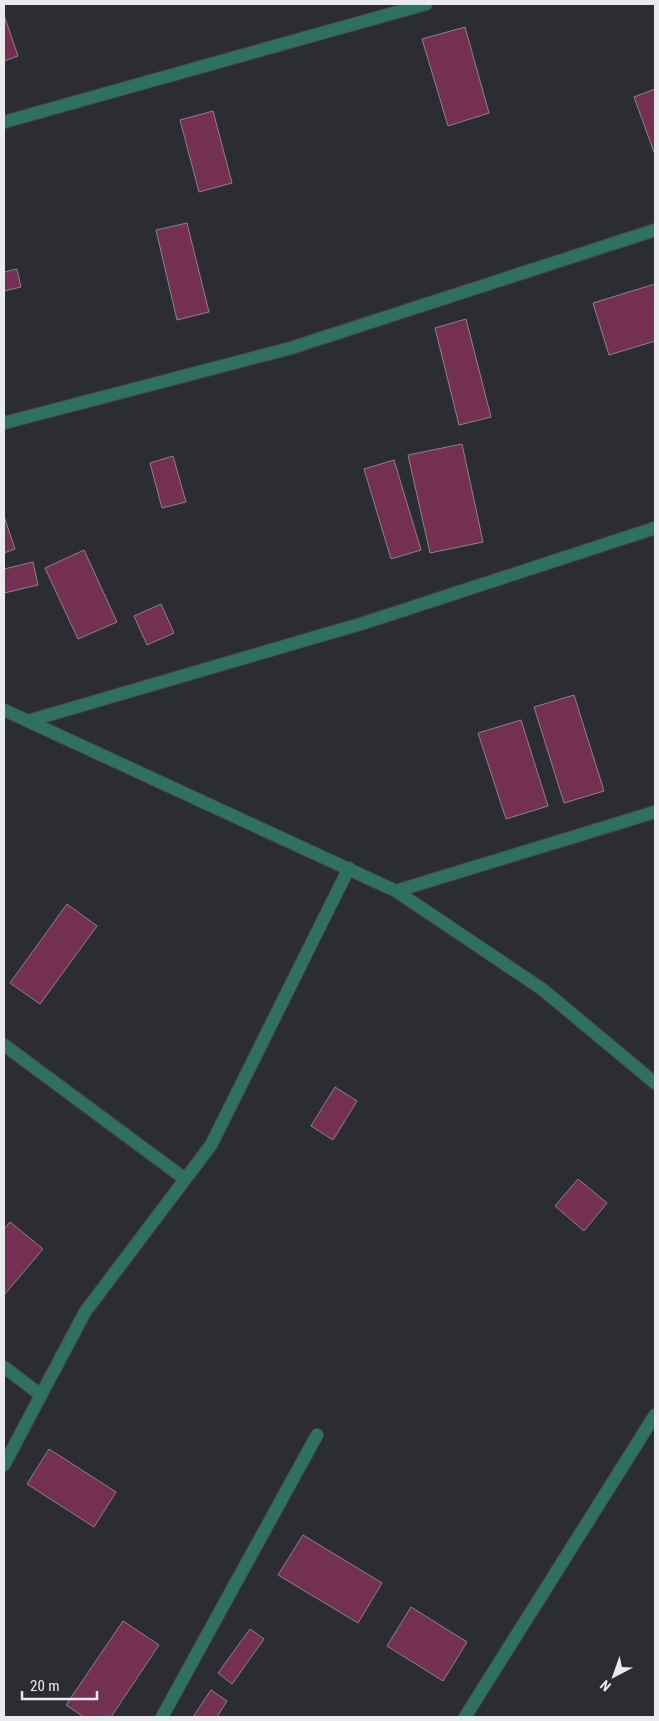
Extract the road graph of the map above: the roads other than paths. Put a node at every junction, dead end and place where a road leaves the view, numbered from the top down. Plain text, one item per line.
1 (426, 4) edge
2 (4, 122) edge
3 (655, 230) edge
4 (4, 423) edge
5 (655, 528) edge
6 (4, 710) edge
7 (28, 722) junction
8 (655, 812) edge
9 (349, 868) junction
10 (396, 890) junction
11 (4, 1046) edge
12 (655, 1083) edge
13 (185, 1179) junction
14 (4, 1367) edge
15 (41, 1395) junction
16 (655, 1415) edge
17 (317, 1435) dead end
18 (4, 1465) edge
19 (162, 1717) edge
20 (465, 1717) edge

1 - 2 street
3 - 4 street
5 - 7 street
6 - 7 street
7 - 9 street
8 - 10 street
9 - 10 street
9 - 13 street
10 - 12 street
11 - 13 street
13 - 15 street
14 - 15 street
15 - 18 street
16 - 20 street
17 - 19 street

